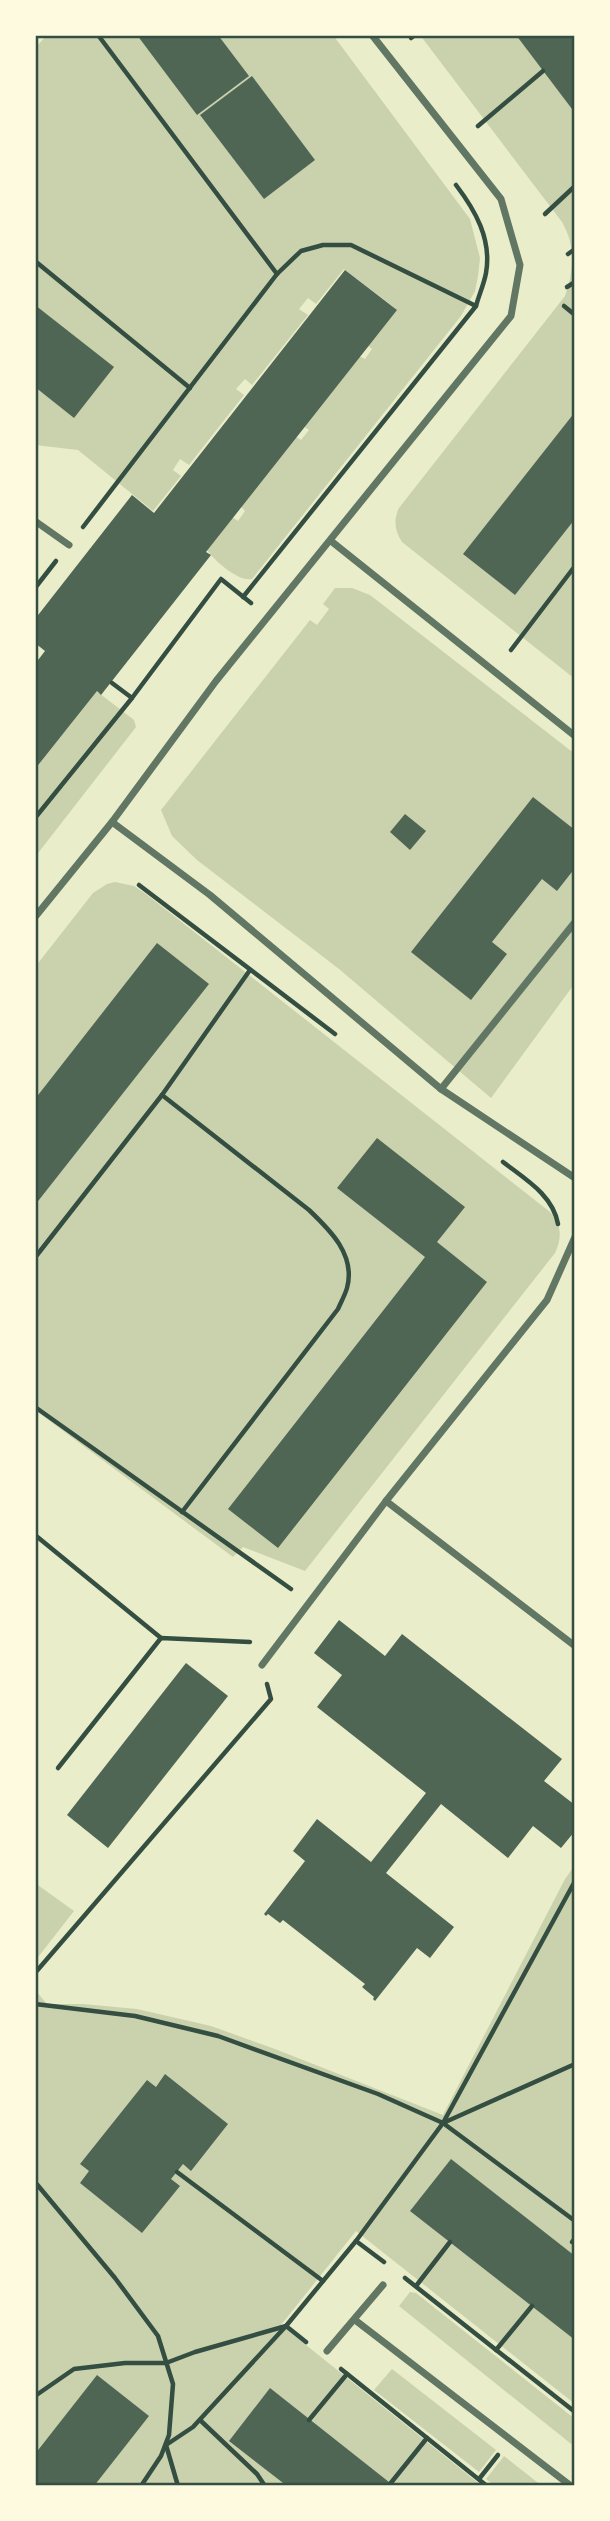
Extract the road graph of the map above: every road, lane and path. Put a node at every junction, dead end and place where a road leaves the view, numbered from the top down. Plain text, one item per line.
1 (99, 35) edge
2 (372, 35) edge
3 (543, 71) dead end
4 (478, 126) dead end
5 (452, 179) dead end
6 (575, 186) edge
7 (545, 214) dead end
8 (575, 249) edge
9 (568, 254) dead end
10 (35, 261) edge
11 (277, 274) junction
12 (575, 282) edge
13 (567, 287) dead end
14 (475, 306) junction
15 (564, 306) dead end
16 (575, 316) edge
17 (190, 388) junction
18 (35, 521) edge
19 (331, 541) junction
20 (69, 545) junction
21 (575, 566) edge
22 (35, 588) edge
23 (243, 597) junction
24 (268, 617) junction
25 (511, 650) dead end
26 (112, 682) dead end
27 (132, 698) junction
28 (575, 736) edge
29 (35, 818) edge
30 (112, 822) junction
31 (139, 885) dead end
32 (35, 917) edge
33 (575, 922) edge
34 (250, 970) junction
35 (338, 1036) dead end
36 (441, 1088) junction
37 (162, 1095) junction
38 (502, 1161) dead end
39 (575, 1178) edge
40 (560, 1235) dead end
41 (575, 1237) edge
42 (37, 1255) edge
43 (35, 1406) edge
44 (386, 1501) junction
45 (182, 1512) junction
46 (35, 1535) edge
47 (285, 1601) dead end
48 (161, 1638) junction
49 (252, 1642) dead end
50 (575, 1646) edge
51 (262, 1665) joint
52 (58, 1768) dead end
53 (575, 1881) edge
54 (35, 1973) edge
55 (35, 2004) edge
56 (575, 2064) edge
57 (443, 2123) junction
58 (177, 2172) dead end
59 (36, 2186) edge
60 (575, 2221) edge
61 (356, 2241) junction
62 (450, 2242) dead end
63 (385, 2263) dead end
64 (395, 2270) dead end
65 (323, 2281) junction
66 (383, 2285) dead end
67 (416, 2286) junction
68 (532, 2306) dead end
69 (355, 2320) junction
70 (286, 2326) junction
71 (314, 2348) dead end
72 (496, 2350) junction
73 (327, 2351) dead end
74 (166, 2363) junction
75 (339, 2368) dead end
76 (347, 2374) junction
77 (35, 2396) edge
78 (575, 2412) edge
79 (200, 2420) junction
80 (309, 2420) dead end
81 (427, 2438) junction
82 (166, 2445) junction
83 (390, 2484) dead end
84 (141, 2486) edge
85 (178, 2486) edge
86 (265, 2486) edge
87 (487, 2486) edge
88 (571, 2486) edge

1 - 11 path
2 - 19 street
3 - 4 path
5 - 14 path
6 - 7 path
8 - 9 path
10 - 17 path
11 - 14 path
11 - 17 path
12 - 13 path
14 - 23 path
15 - 16 path
17 - 20 path
18 - 20 street
19 - 24 street
19 - 28 street
20 - 22 path
21 - 25 path
23 - 24 path
23 - 27 path
24 - 30 street
26 - 27 path
27 - 29 path
30 - 32 street
30 - 36 street
31 - 34 path
33 - 36 street
34 - 35 path
34 - 37 path
36 - 39 street
37 - 42 path
37 - 45 path
38 - 40 path
41 - 44 street
43 - 45 path
44 - 50 street
44 - 51 street
45 - 47 path
46 - 48 path
48 - 49 path
48 - 52 path
51 - 54 path
53 - 57 path
55 - 57 path
56 - 57 path
57 - 60 path
57 - 61 path
58 - 65 path
59 - 74 path
61 - 63 path
61 - 65 path
62 - 67 path
64 - 67 path
65 - 70 path
66 - 69 street
67 - 72 path
68 - 72 path
69 - 73 street
69 - 88 street
70 - 71 path
70 - 74 path
70 - 79 path
72 - 78 path
74 - 77 path
74 - 82 path
75 - 76 path
76 - 80 path
76 - 81 path
79 - 82 path
79 - 86 path
81 - 83 path
81 - 87 path
82 - 84 path
82 - 85 path

